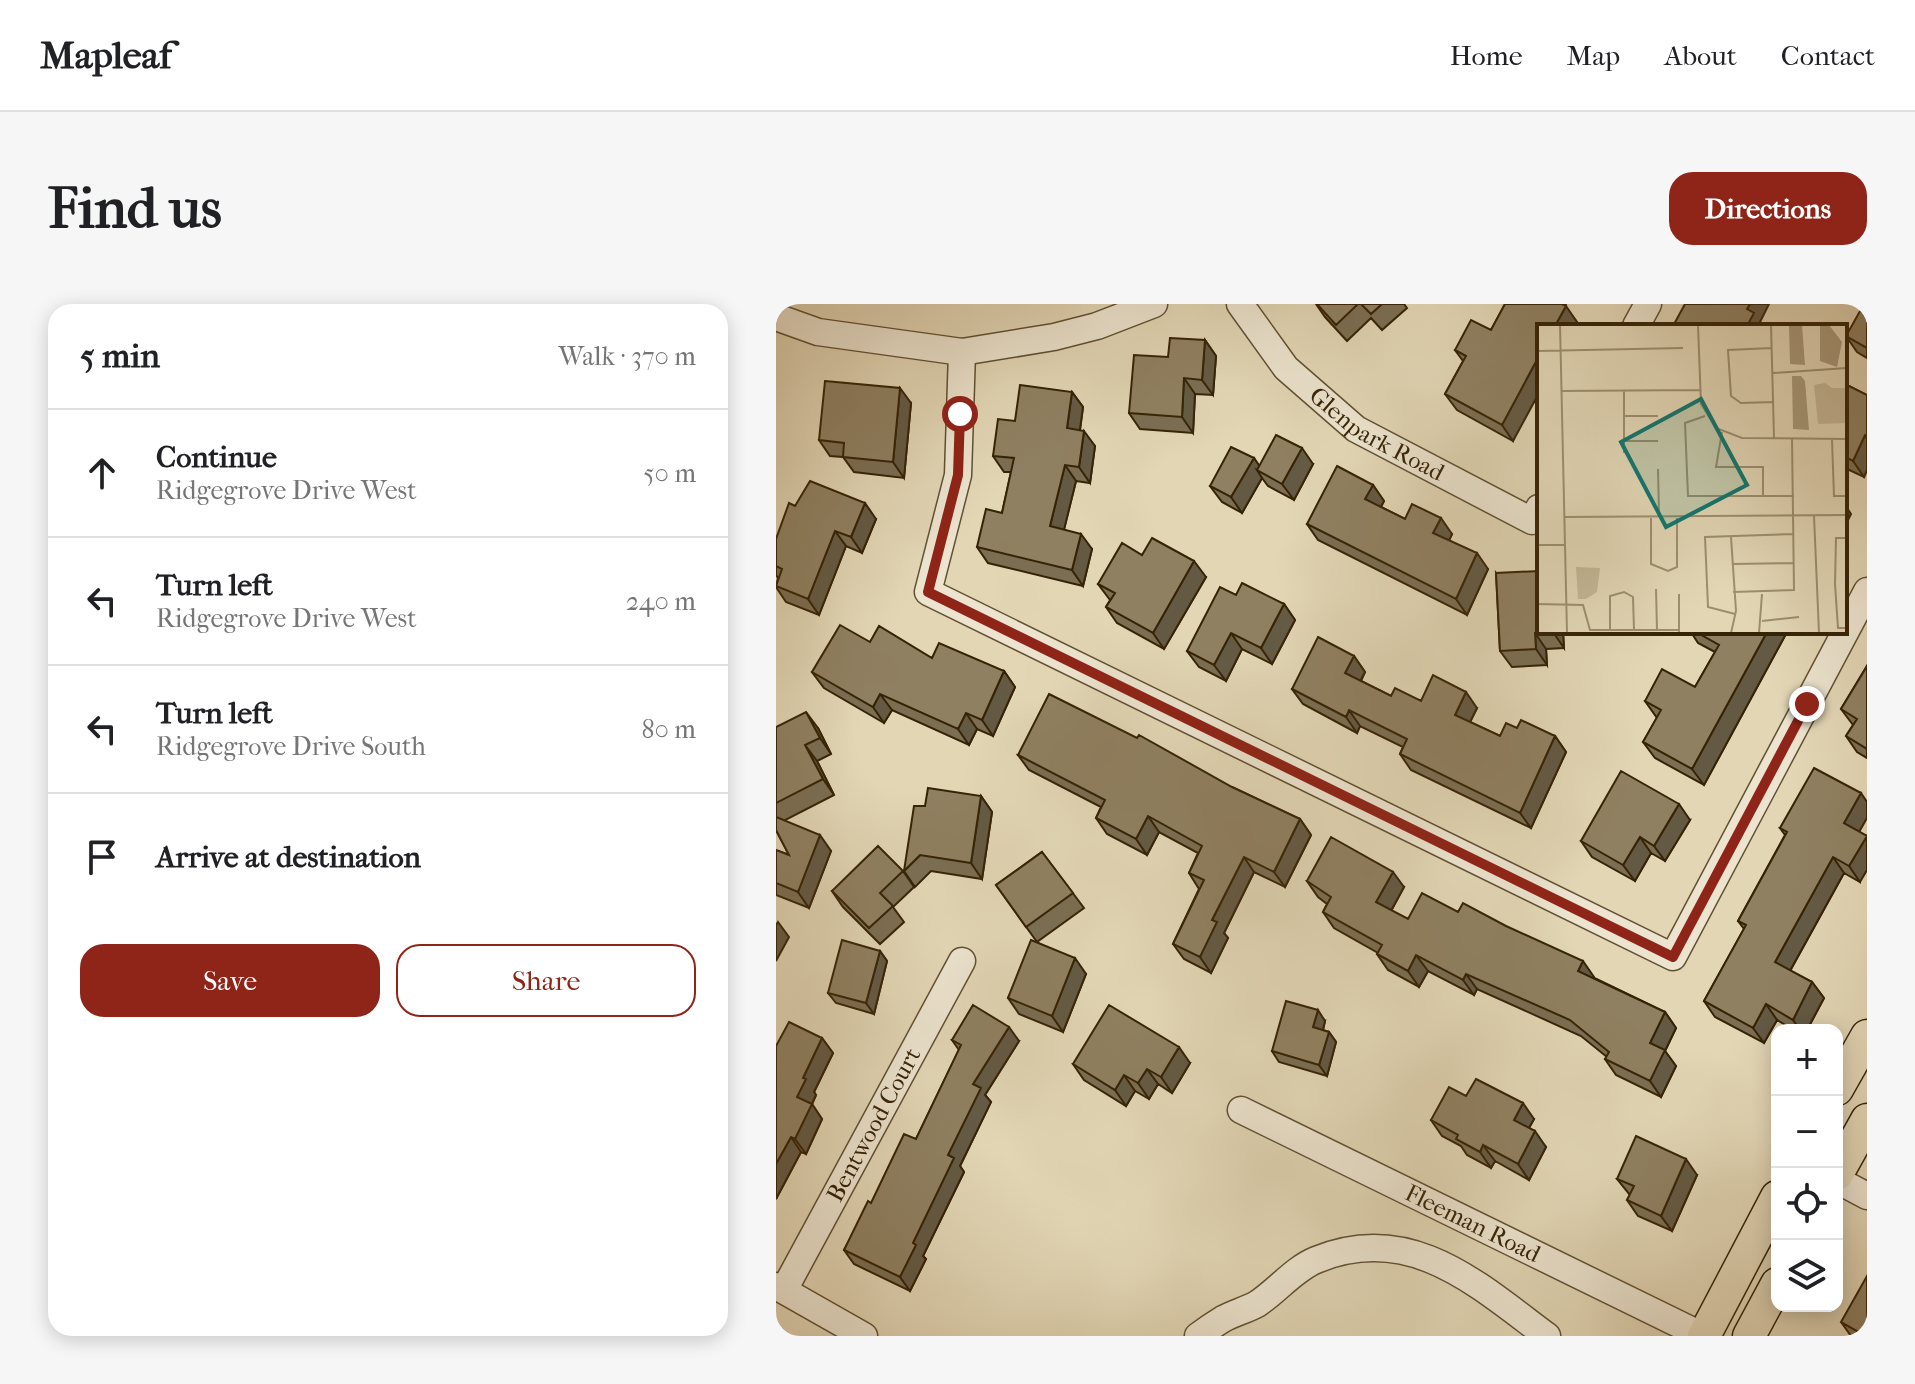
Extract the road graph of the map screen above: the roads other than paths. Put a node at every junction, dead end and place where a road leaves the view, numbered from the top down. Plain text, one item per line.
1 (1154, 304) edge
2 (1240, 304) edge
3 (1648, 304) edge
4 (776, 317) edge
5 (1637, 324) edge
6 (962, 352) junction
7 (1537, 512) edge
8 (1867, 591) edge
9 (1847, 629) edge
10 (1844, 634) edge
11 (962, 961) dead end
12 (1867, 1036) edge
13 (1843, 1078) edge
14 (1241, 1110) dead end
15 (1867, 1120) edge
16 (1840, 1168) edge
17 (1843, 1183) edge
18 (1867, 1196) edge
19 (1771, 1208) edge
20 (780, 1288) edge
21 (1771, 1295) edge
22 (864, 1336) edge
23 (1198, 1336) edge
24 (1547, 1336) edge
25 (1704, 1336) edge
26 (1749, 1336) edge

1 - 6 street
2 - 7 street, Glenpark Road
3 - 5 street
4 - 6 street
6 - 10 street
8 - 9 street
11 - 20 street, Bentwood Court
12 - 13 main road
14 - 25 street, Fleeman Road
15 - 16 main road
17 - 18 street
19 - 25 main road
20 - 22 street
21 - 26 main road
23 - 24 street

